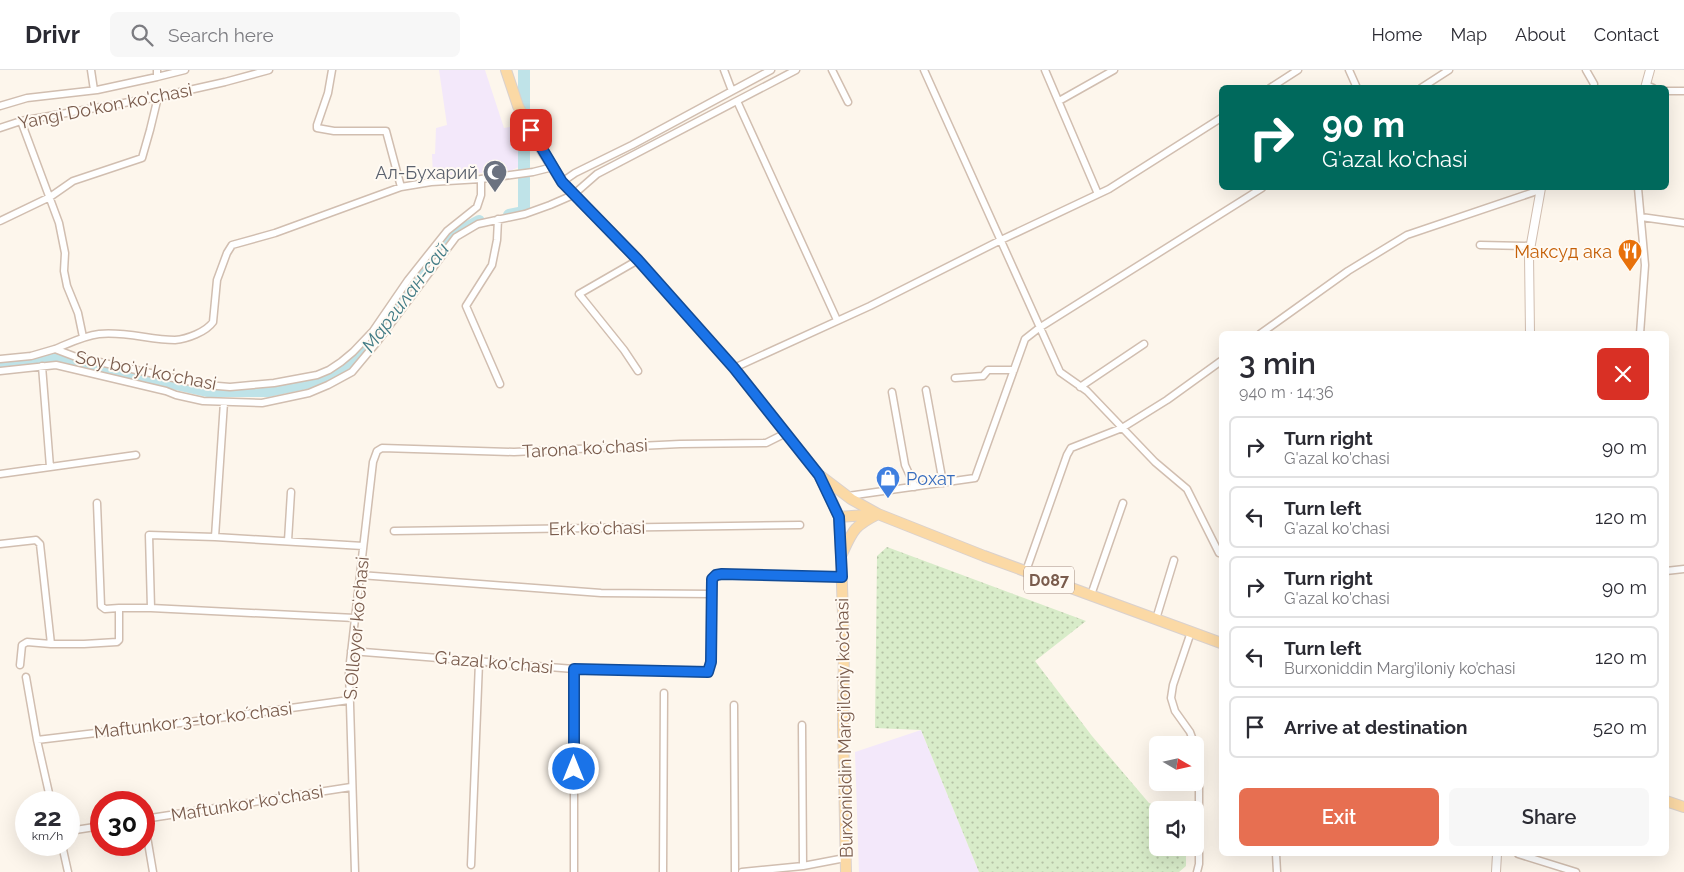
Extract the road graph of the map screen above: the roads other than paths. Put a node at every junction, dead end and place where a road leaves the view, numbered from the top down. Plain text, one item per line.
1 (91, 70) edge
2 (184, 70) edge
3 (268, 70) edge
4 (332, 70) edge
5 (506, 70) edge
6 (724, 70) edge
7 (771, 70) edge
8 (796, 70) edge
9 (832, 70) edge
10 (924, 70) edge
11 (1045, 70) edge
12 (1114, 70) edge
13 (1298, 70) edge
14 (1349, 70) edge
15 (1449, 70) edge
16 (1586, 70) edge
17 (1650, 70) edge
18 (157, 73) edge
19 (1275, 85) edge
20 (1356, 85) edge
21 (1426, 85) edge
22 (1594, 85) edge
23 (1648, 85) edge
24 (94, 90) junction
25 (732, 91) junction
26 (1669, 91) edge
27 (1684, 91) edge
28 (158, 97) junction
29 (737, 101) junction
30 (1059, 101) junction
31 (848, 102) dead end
32 (0, 106) edge
33 (1219, 119) edge
34 (21, 121) junction
35 (0, 128) edge
36 (553, 167) junction
37 (481, 179) junction
38 (562, 182) junction
39 (401, 187) junction
40 (1259, 190) edge
41 (1537, 190) edge
42 (1540, 190) edge
43 (1638, 190) edge
44 (1098, 194) junction
45 (573, 195) junction
46 (50, 197) junction
47 (1641, 217) junction
48 (498, 219) junction
49 (0, 221) edge
50 (1684, 224) edge
51 (1001, 240) junction
52 (1480, 245) dead end
53 (1531, 246) junction
54 (638, 260) junction
55 (837, 320) junction
56 (1039, 328) junction
57 (1264, 331) edge
58 (1530, 331) edge
59 (1640, 331) edge
60 (83, 337) junction
61 (1144, 344) dead end
62 (55, 349) junction
63 (0, 359) edge
64 (1219, 363) edge
65 (42, 366) junction
66 (734, 368) junction
67 (1014, 370) junction
68 (0, 371) edge
69 (638, 371) dead end
70 (955, 378) dead end
71 (500, 384) dead end
72 (1080, 387) junction
73 (926, 390) dead end
74 (892, 392) dead end
75 (224, 402) junction
76 (1122, 428) junction
77 (786, 433) junction
78 (382, 448) joint
79 (136, 455) dead end
80 (50, 467) junction
81 (0, 474) edge
82 (819, 475) junction
83 (944, 483) junction
84 (915, 487) junction
85 (291, 492) dead end
86 (848, 496) junction
87 (1123, 503) dead end
88 (97, 504) dead end
89 (878, 514) junction
90 (839, 517) junction
91 (800, 524) dead end
92 (394, 531) dead end
93 (215, 537) junction
94 (288, 541) junction
95 (0, 544) edge
96 (363, 546) junction
97 (1219, 553) edge
98 (841, 554) junction
99 (1174, 560) dead end
100 (1684, 569) edge
101 (1026, 571) junction
102 (1669, 571) edge
103 (360, 575) junction
104 (842, 577) junction
105 (712, 594) junction
106 (1091, 595) junction
107 (119, 608) junction
108 (151, 608) junction
109 (355, 618) junction
110 (1156, 619) junction
111 (1191, 632) junction
112 (1219, 642) edge
113 (52, 644) junction
114 (351, 651) junction
115 (479, 662) junction
116 (20, 665) dead end
117 (574, 669) junction
118 (26, 676) dead end
119 (664, 693) dead end
120 (349, 700) junction
121 (734, 704) dead end
122 (802, 725) dead end
123 (37, 740) junction
124 (351, 787) junction
125 (49, 791) edge
126 (1669, 802) edge
127 (1684, 807) edge
128 (155, 818) edge
129 (64, 856) edge
130 (150, 856) edge
131 (1276, 856) edge
132 (1497, 856) edge
133 (1524, 856) edge
134 (845, 858) junction
135 (470, 865) dead end
136 (803, 866) junction
137 (68, 872) edge
138 (153, 872) edge
139 (355, 872) edge
140 (574, 872) edge
141 (663, 872) edge
142 (735, 872) edge
143 (742, 872) edge
144 (846, 872) edge
145 (1197, 872) edge
146 (1277, 872) edge
147 (1496, 872) edge
148 (1576, 872) edge

1 - 24 street
2 - 18 street
3 - 28 street, Yangi Do'kon ko'chasi
4 - 39 street
5 - 36 main road, Burxoniddin Marg’iloniy ko’chasi / D087
6 - 25 street
7 - 25 street
8 - 29 street, Soy boʻyi koʻchasi
9 - 31 street
10 - 51 street
11 - 30 street
12 - 30 street
13 - 19 street
14 - 20 street
15 - 21 street
16 - 22 street
17 - 23 street
18 - 24 street
24 - 32 street
25 - 38 street
26 - 27 street
28 - 34 street, Yangi Do'kon ko'chasi
28 - 46 street
29 - 45 street, Soy boʻyi koʻchasi
29 - 55 street
30 - 44 street
33 - 44 street
34 - 35 street, Yangi Do'kon ko'chasi
34 - 46 street
36 - 37 street
36 - 38 main road, Burxoniddin Marg’iloniy ko’chasi / D087
37 - 39 street
37 - 62 street, Soy boʻyi koʻchasi
38 - 45 main road, Burxoniddin Marg’iloniy ko’chasi / D087
39 - 60 street
40 - 56 street
41 - 57 street
42 - 53 street
43 - 47 street
44 - 51 street
45 - 48 street, Soy boʻyi koʻchasi
45 - 54 main road, Burxoniddin Marg’iloniy ko’chasi / D087
46 - 49 street
46 - 60 street
47 - 50 street
47 - 59 street
48 - 71 street
48 - 75 street, Soy boʻyi koʻchasi
51 - 55 street
51 - 56 street
52 - 53 street
53 - 58 street
54 - 66 main road, Burxoniddin Marg’iloniy ko’chasi / D087
54 - 69 street
55 - 66 street
56 - 67 street
56 - 72 street
60 - 62 street
61 - 72 street
62 - 63 street, Soy boʻyi koʻchasi
64 - 76 street
65 - 68 street, Soy boʻyi koʻchasi
65 - 75 street, Soy boʻyi koʻchasi
65 - 80 street
66 - 77 main road, Burxoniddin Marg’iloniy ko’chasi / D087
67 - 70 street
67 - 83 street
72 - 76 street
73 - 83 street
74 - 84 street
75 - 93 street
76 - 97 street
76 - 101 street
77 - 78 street, Tarona koʻchasi
77 - 82 main road, Burxoniddin Marg’iloniy ko’chasi / D087
78 - 96 street, S.Olloyor koʻchasi
79 - 80 street
80 - 81 street
82 - 86 main road, D087
82 - 90 main road, Burxoniddin Marg’iloniy ko’chasi / D087
83 - 84 street
84 - 86 street
85 - 94 street
86 - 89 main road, D087
87 - 106 street
88 - 107 street
89 - 90 main road, D087
89 - 98 main road
89 - 101 main road, D087
90 - 98 main road, Burxoniddin Marg’iloniy ko’chasi / D087
91 - 92 street, Erk koʻchasi
93 - 94 street
93 - 108 street
94 - 96 street
95 - 113 street
96 - 103 street, S.Olloyor koʻchasi
98 - 104 main road, Burxoniddin Marg’iloniy ko’chasi
99 - 110 street
100 - 102 street
101 - 106 main road, D087
103 - 105 street
103 - 109 street, S.Olloyor koʻchasi
104 - 105 street, G'azal ko'chasi
104 - 134 main road, Burxoniddin Marg’iloniy ko’chasi
105 - 117 street, G'azal ko'chasi
106 - 110 main road, D087
107 - 108 street
107 - 113 street
108 - 109 street
109 - 114 street, S.Olloyor koʻchasi
110 - 111 main road, D087
111 - 112 main road, D087
111 - 145 street
113 - 116 street
114 - 115 street, G'azal ko'chasi
114 - 120 street, S.Olloyor koʻchasi
115 - 117 street, G'azal ko'chasi
115 - 135 street
117 - 140 street
118 - 123 street
119 - 141 street
120 - 123 street, Maftunkor 3-tor koʼchasi
120 - 124 street, S.Olloyor koʻchasi
121 - 142 street
122 - 136 street
123 - 125 street
124 - 128 street, Maftunkor ko'chasi
124 - 139 street, S.Olloyor koʻchasi
126 - 127 main road
129 - 137 street
130 - 138 street
131 - 146 street
132 - 147 street
133 - 148 street
134 - 136 street
134 - 144 main road, Burxoniddin Marg’iloniy ko’chasi
136 - 143 street

